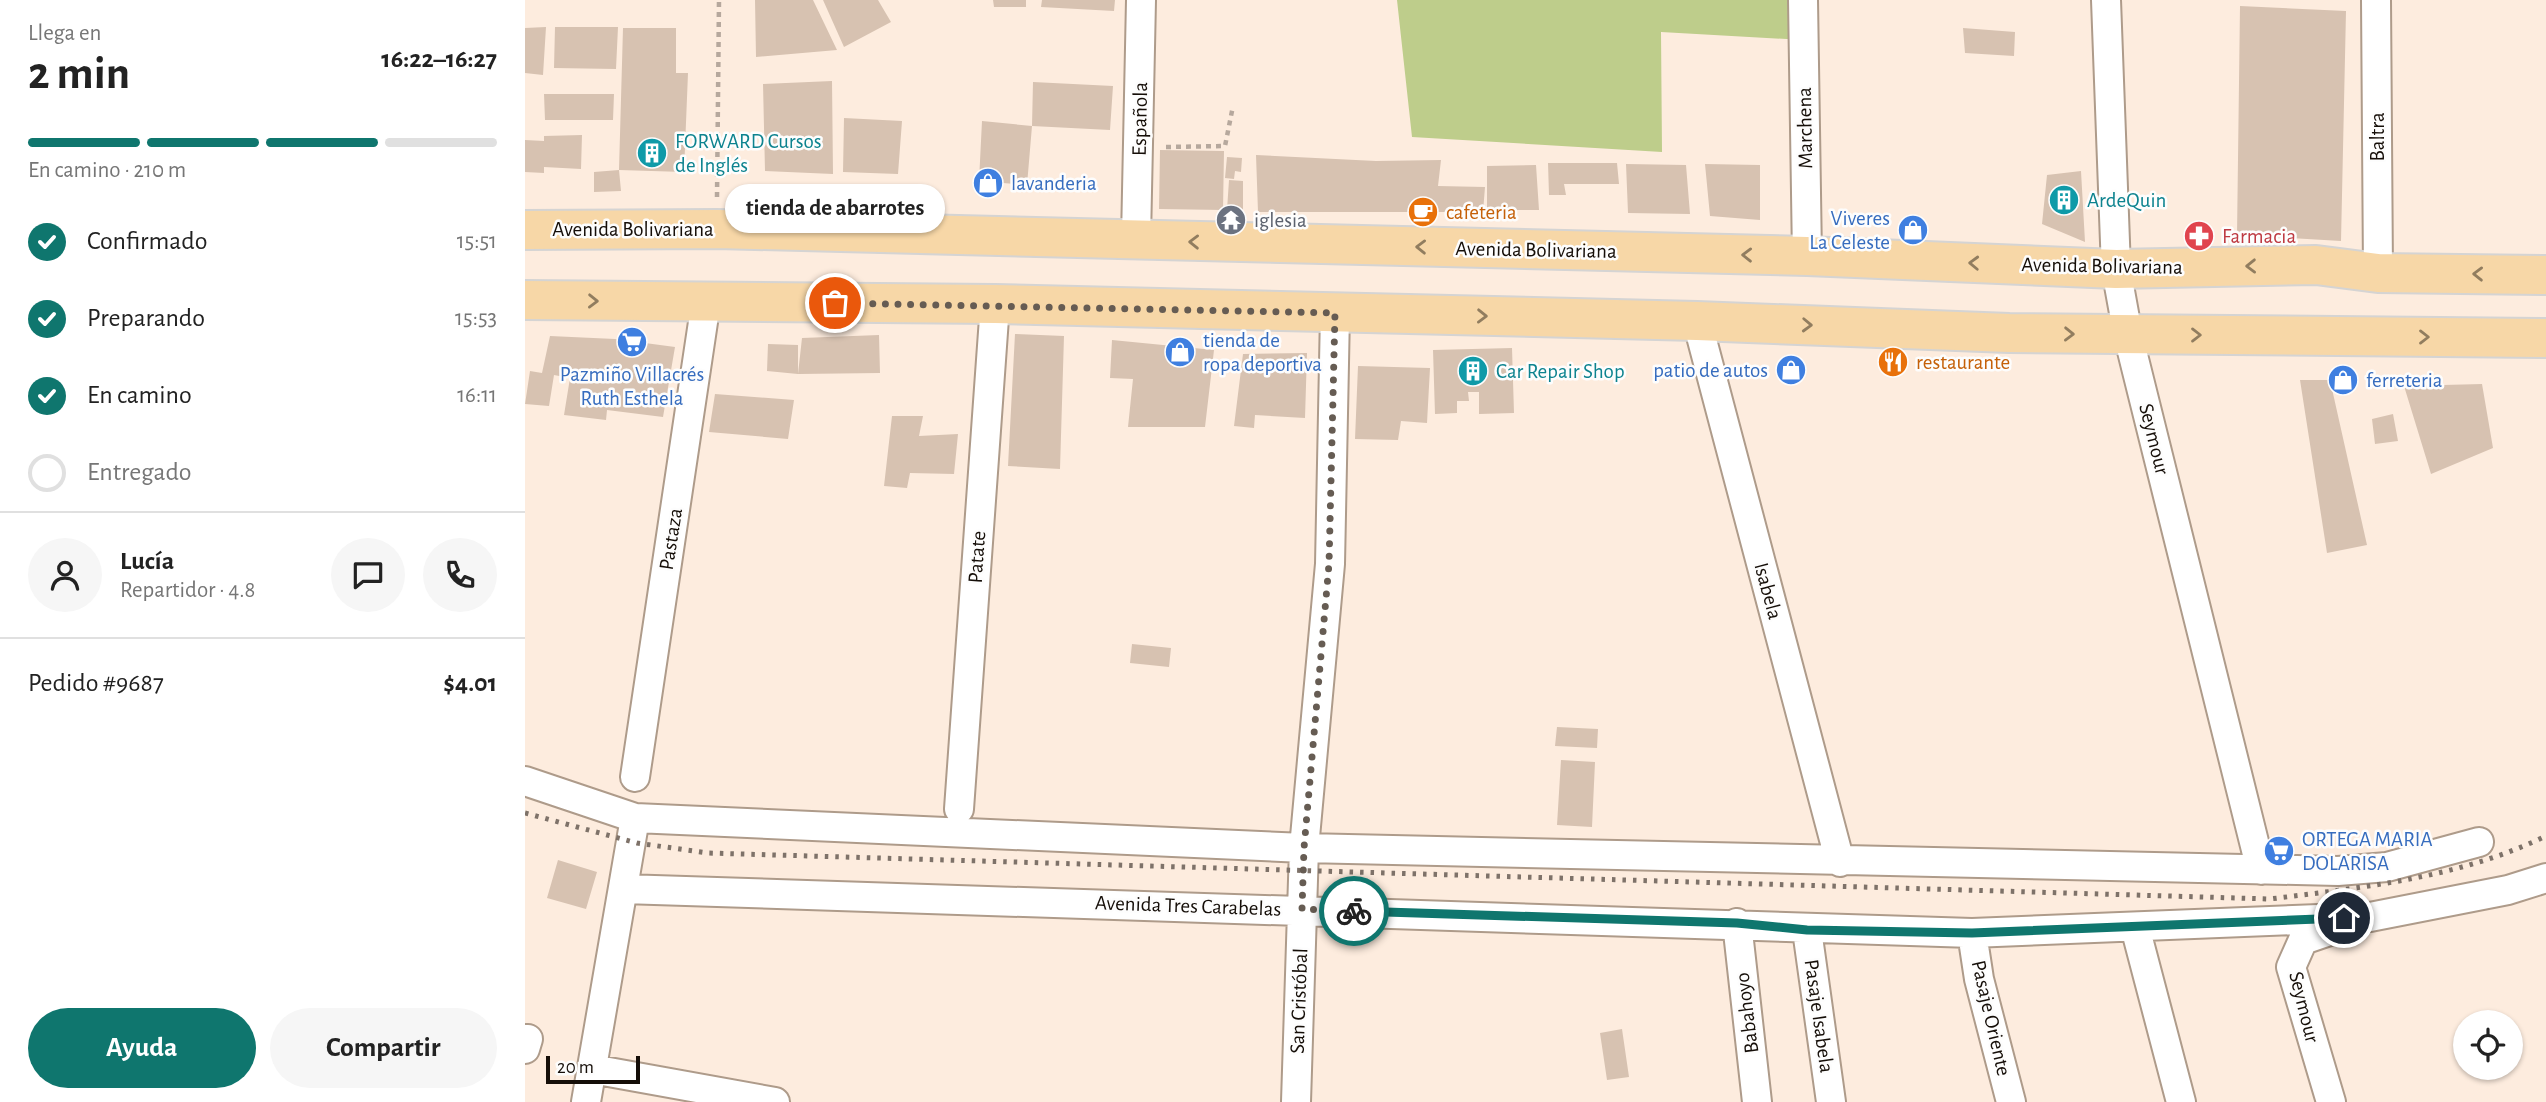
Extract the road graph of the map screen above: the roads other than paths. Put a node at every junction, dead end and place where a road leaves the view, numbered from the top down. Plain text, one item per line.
1 (1141, 0) edge
2 (1804, 0) edge
3 (2106, 0) edge
4 (2376, 0) edge
5 (525, 230) edge
6 (1136, 239) junction
7 (1807, 256) junction
8 (2116, 269) junction
9 (2378, 273) junction
10 (2546, 275) edge
11 (525, 300) edge
12 (706, 302) junction
13 (995, 304) junction
14 (1335, 313) junction
15 (1697, 321) junction
16 (2128, 334) junction
17 (2546, 338) edge
18 (635, 776) dead end
19 (525, 781) edge
20 (959, 809) dead end
21 (635, 818) junction
22 (2479, 842) dead end
23 (1304, 848) junction
24 (1840, 862) junction
25 (2261, 870) junction
26 (2546, 878) edge
27 (623, 889) junction
28 (1302, 909) junction
29 (2370, 917) junction
30 (1737, 923) junction
31 (2135, 927) junction
32 (1807, 930) junction
33 (1972, 933) junction
34 (592, 1069) junction
35 (586, 1102) edge
36 (775, 1102) edge
37 (1296, 1102) edge
38 (1757, 1102) edge
39 (1831, 1102) edge
40 (2011, 1102) edge
41 (2181, 1102) edge
42 (2331, 1102) edge

1 - 6 street, Española
2 - 7 street, Marchena
3 - 8 street, Seymour
4 - 9 street, Baltra
5 - 6 main road, Avenida Bolivariana
7 -> 6 main road, Avenida Bolivariana
8 -> 7 main road, Avenida Bolivariana
9 -> 8 main road, Avenida Bolivariana
8 - 16 street, Seymour
10 -> 9 main road, Avenida Bolivariana
11 -> 12 main road
12 - 13 main road
12 - 18 street, Pastaza
13 - 14 main road
13 - 20 street, Patate
14 -> 15 main road
14 - 23 street, San Cristóbal
15 -> 16 main road
15 - 24 street, Isabela
16 -> 17 main road
16 - 25 street, Seymour
19 - 21 street
21 - 23 street
21 - 27 street
22 - 25 street
23 - 24 street
23 - 28 street, San Cristóbal
24 - 25 street
26 - 29 street, Avenida Tres Carabelas
27 - 28 street, Avenida Tres Carabelas
27 - 34 street
28 - 30 street, Avenida Tres Carabelas
28 - 37 street, San Cristóbal
29 - 31 street, Avenida Tres Carabelas
29 - 42 street, Seymour
30 - 32 street, Avenida Tres Carabelas
30 - 38 street, Babahoyo
31 - 33 street, Avenida Tres Carabelas
31 - 41 street
32 - 33 street, Avenida Tres Carabelas
32 - 39 street, Pasaje Isabela
33 - 40 street, Pasaje Oriente
34 - 35 street
34 - 36 street

